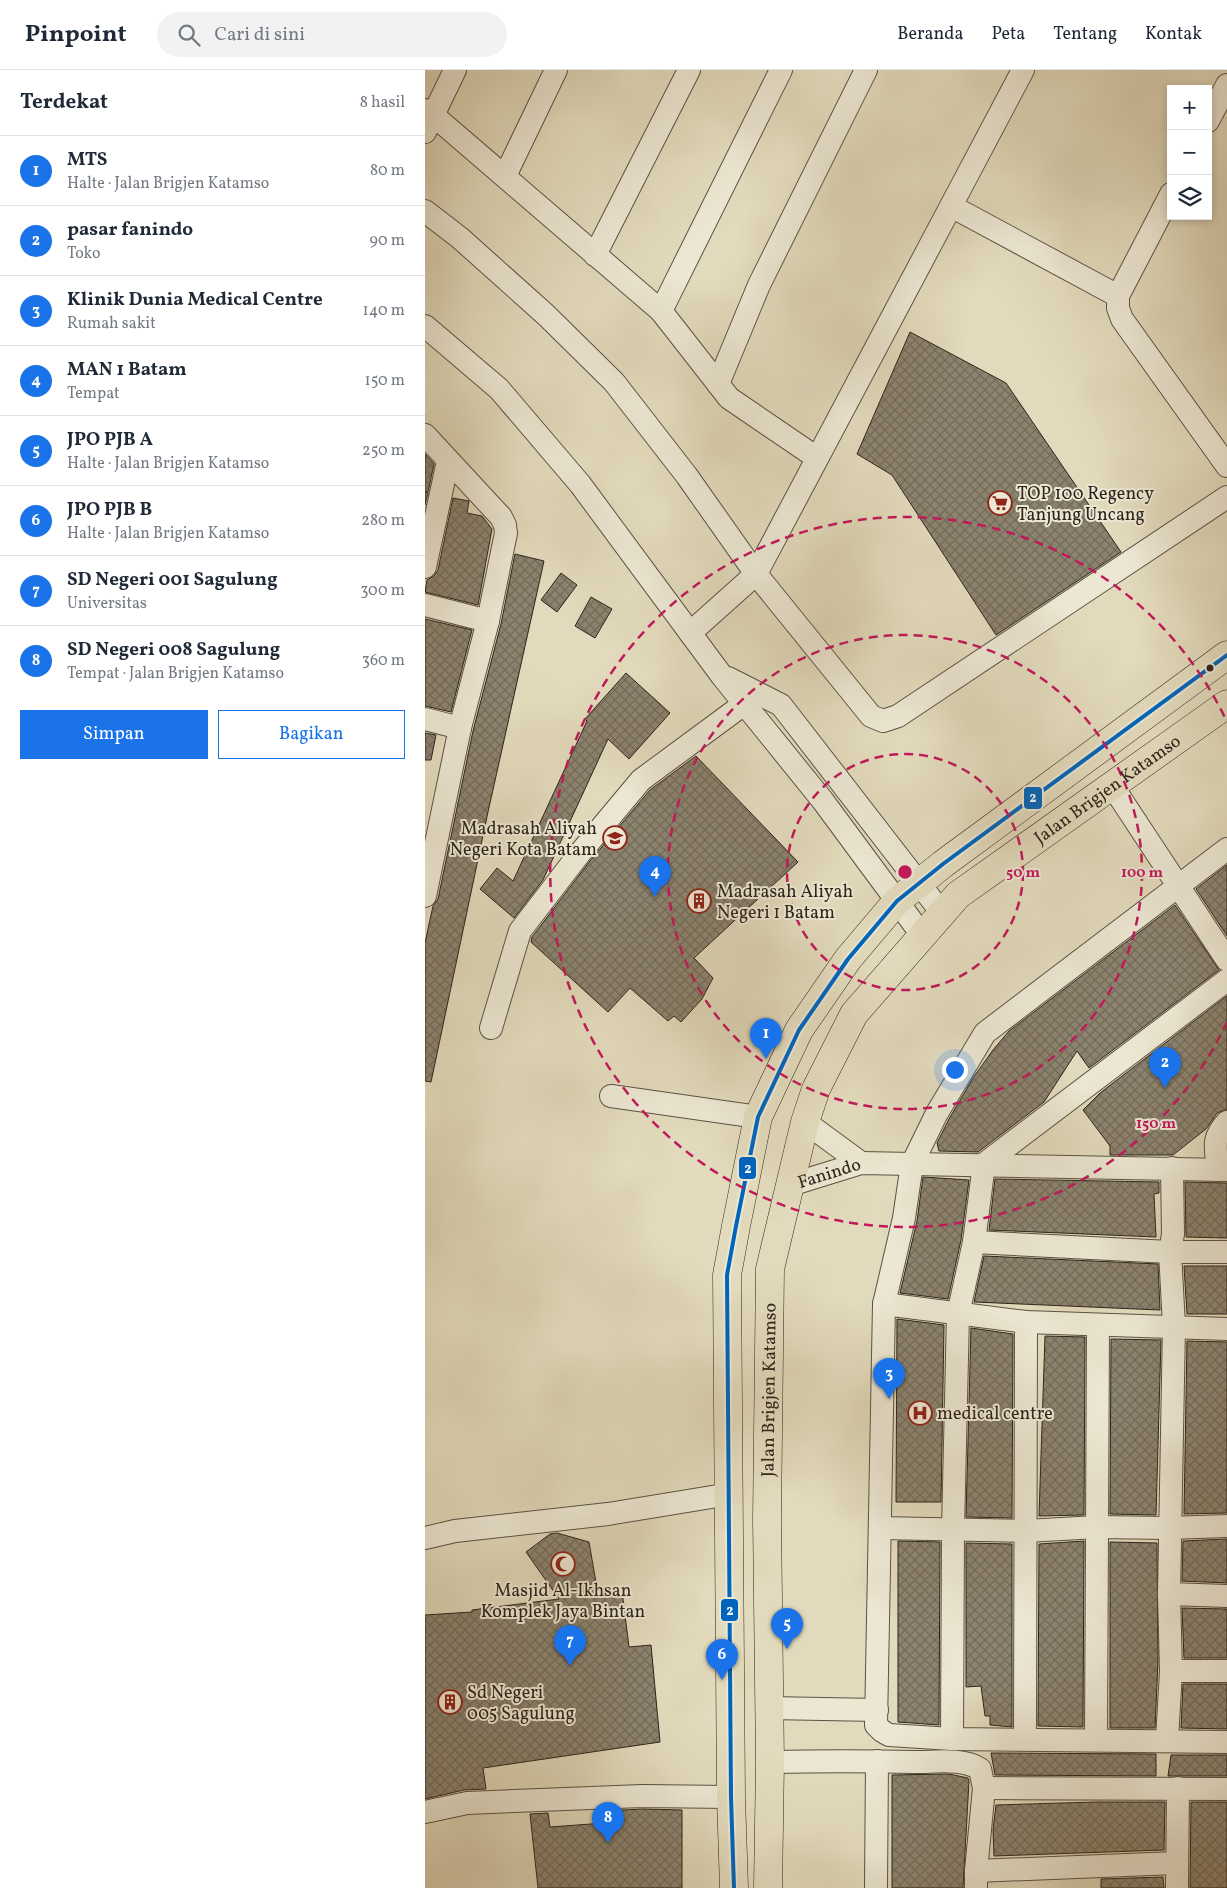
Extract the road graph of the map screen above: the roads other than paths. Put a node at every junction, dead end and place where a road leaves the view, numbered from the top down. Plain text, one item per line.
1 (439, 70) edge
2 (455, 70) edge
3 (556, 70) edge
4 (689, 70) edge
5 (781, 70) edge
6 (866, 70) edge
7 (1023, 70) edge
8 (1227, 85) edge
9 (427, 113) edge
10 (1212, 113) edge
11 (505, 176) junction
12 (1167, 202) edge
13 (951, 206) junction
14 (425, 211) edge
15 (595, 255) junction
16 (1118, 296) junction
17 (661, 311) junction
18 (425, 326) edge
19 (718, 384) junction
20 (425, 435) edge
21 (817, 458) junction
22 (448, 461) junction
23 (1227, 466) edge
24 (1227, 497) edge
25 (425, 567) edge
26 (756, 574) junction
27 (425, 605) edge
28 (488, 621) junction
29 (690, 633) junction
30 (1227, 656) edge
31 (722, 676) junction
32 (744, 704) junction
33 (1227, 704) edge
34 (425, 719) edge
35 (460, 728) junction
36 (1113, 786) junction
37 (431, 836) edge
38 (1227, 849) edge
39 (919, 884) junction
40 (1177, 885) junction
41 (425, 896) edge
42 (897, 901) junction
43 (942, 913) junction
44 (922, 935) junction
45 (1227, 960) edge
46 (1227, 980) edge
47 (491, 1028) dead end
48 (611, 1096) dead end
49 (758, 1117) junction
50 (805, 1122) junction
51 (1227, 1122) edge
52 (861, 1163) junction
53 (912, 1164) junction
54 (984, 1164) junction
55 (1172, 1168) junction
56 (1222, 1170) edge
57 (790, 1185) junction
58 (974, 1242) junction
59 (1170, 1252) junction
60 (1227, 1252) edge
61 (884, 1304) junction
62 (958, 1314) junction
63 (1026, 1322) junction
64 (1098, 1325) junction
65 (1174, 1326) junction
66 (1227, 1329) edge
67 (730, 1494) junction
68 (1227, 1526) edge
69 (1097, 1527) junction
70 (880, 1528) junction
71 (1169, 1528) junction
72 (953, 1530) junction
73 (1026, 1531) junction
74 (425, 1538) edge
75 (1169, 1594) junction
76 (1227, 1596) edge
77 (1171, 1671) junction
78 (1227, 1672) edge
79 (769, 1708) junction
80 (877, 1710) junction
81 (953, 1739) junction
82 (1025, 1739) junction
83 (1096, 1740) junction
84 (1167, 1740) junction
85 (1227, 1742) edge
86 (877, 1761) junction
87 (770, 1762) junction
88 (984, 1788) junction
89 (1177, 1788) junction
90 (1227, 1789) edge
91 (731, 1797) junction
92 (425, 1812) edge
93 (1176, 1863) junction
94 (976, 1879) edge
95 (734, 1888) edge
96 (769, 1888) edge
97 (876, 1888) edge
98 (1177, 1888) edge

1 - 9 street
2 - 9 street
3 - 11 street
4 - 15 street
5 - 17 street
6 - 19 street
7 - 13 street
8 - 10 street
9 - 11 street
11 - 15 street
12 - 16 street
13 - 16 street
13 - 21 street
14 - 26 street
15 - 17 street
16 - 23 street
17 - 19 street
18 - 29 street
19 - 21 street
20 - 22 street
21 - 26 street
22 - 25 street
22 - 28 street
24 - 26 street
26 - 29 street
27 - 28 street
28 - 35 street
29 - 31 street
30 - 39 highway, Jalan Brigjen Katamso
31 - 32 street
31 - 39 street
32 - 42 street
32 - 47 street
33 - 36 highway, Jalan Brigjen Katamso
34 - 35 street
35 - 37 street
36 - 40 street
36 - 43 highway, Jalan Brigjen Katamso
37 - 41 street
38 - 40 street
39 - 42 highway, Jalan Brigjen Katamso
39 - 43 street
40 - 45 street
40 - 53 street
42 - 44 street
42 - 49 highway, Jalan Brigjen Katamso
43 - 44 highway, Jalan Brigjen Katamso
44 - 50 highway, Jalan Brigjen Katamso
46 - 54 street
48 - 49 street
49 - 67 highway, Jalan Brigjen Katamso
50 - 52 street, Fanindo
50 - 57 highway, Jalan Brigjen Katamso
51 - 56 street
52 - 53 street
52 - 57 street, Fanindo
53 - 54 street
53 - 61 street
54 - 55 street
54 - 58 street
55 - 56 street
55 - 59 street
57 - 79 highway, Jalan Brigjen Katamso
58 - 59 street
58 - 62 street
59 - 60 street
59 - 65 street
61 - 62 street
61 - 70 street
62 - 63 street
62 - 72 street
63 - 64 street
63 - 73 street
64 - 65 street
64 - 69 street
65 - 66 street
65 - 71 street
67 - 74 street
67 - 91 highway, Jalan Brigjen Katamso
68 - 71 street
69 - 71 street
69 - 73 street
69 - 83 street
70 - 72 street
70 - 80 street
71 - 75 street
72 - 73 street
72 - 81 street
73 - 82 street
75 - 76 street
75 - 77 street
77 - 78 street
77 - 84 street
79 - 80 street
79 - 87 highway, Jalan Brigjen Katamso
80 - 81 street
81 - 82 street
82 - 83 street
83 - 84 street
84 - 85 street
86 - 87 street
86 - 88 street
86 - 97 street
87 - 96 highway, Jalan Brigjen Katamso
88 - 89 street
88 - 94 street
89 - 90 street
89 - 93 street
91 - 92 street
91 - 95 highway, Jalan Brigjen Katamso
93 - 94 street
93 - 98 street

